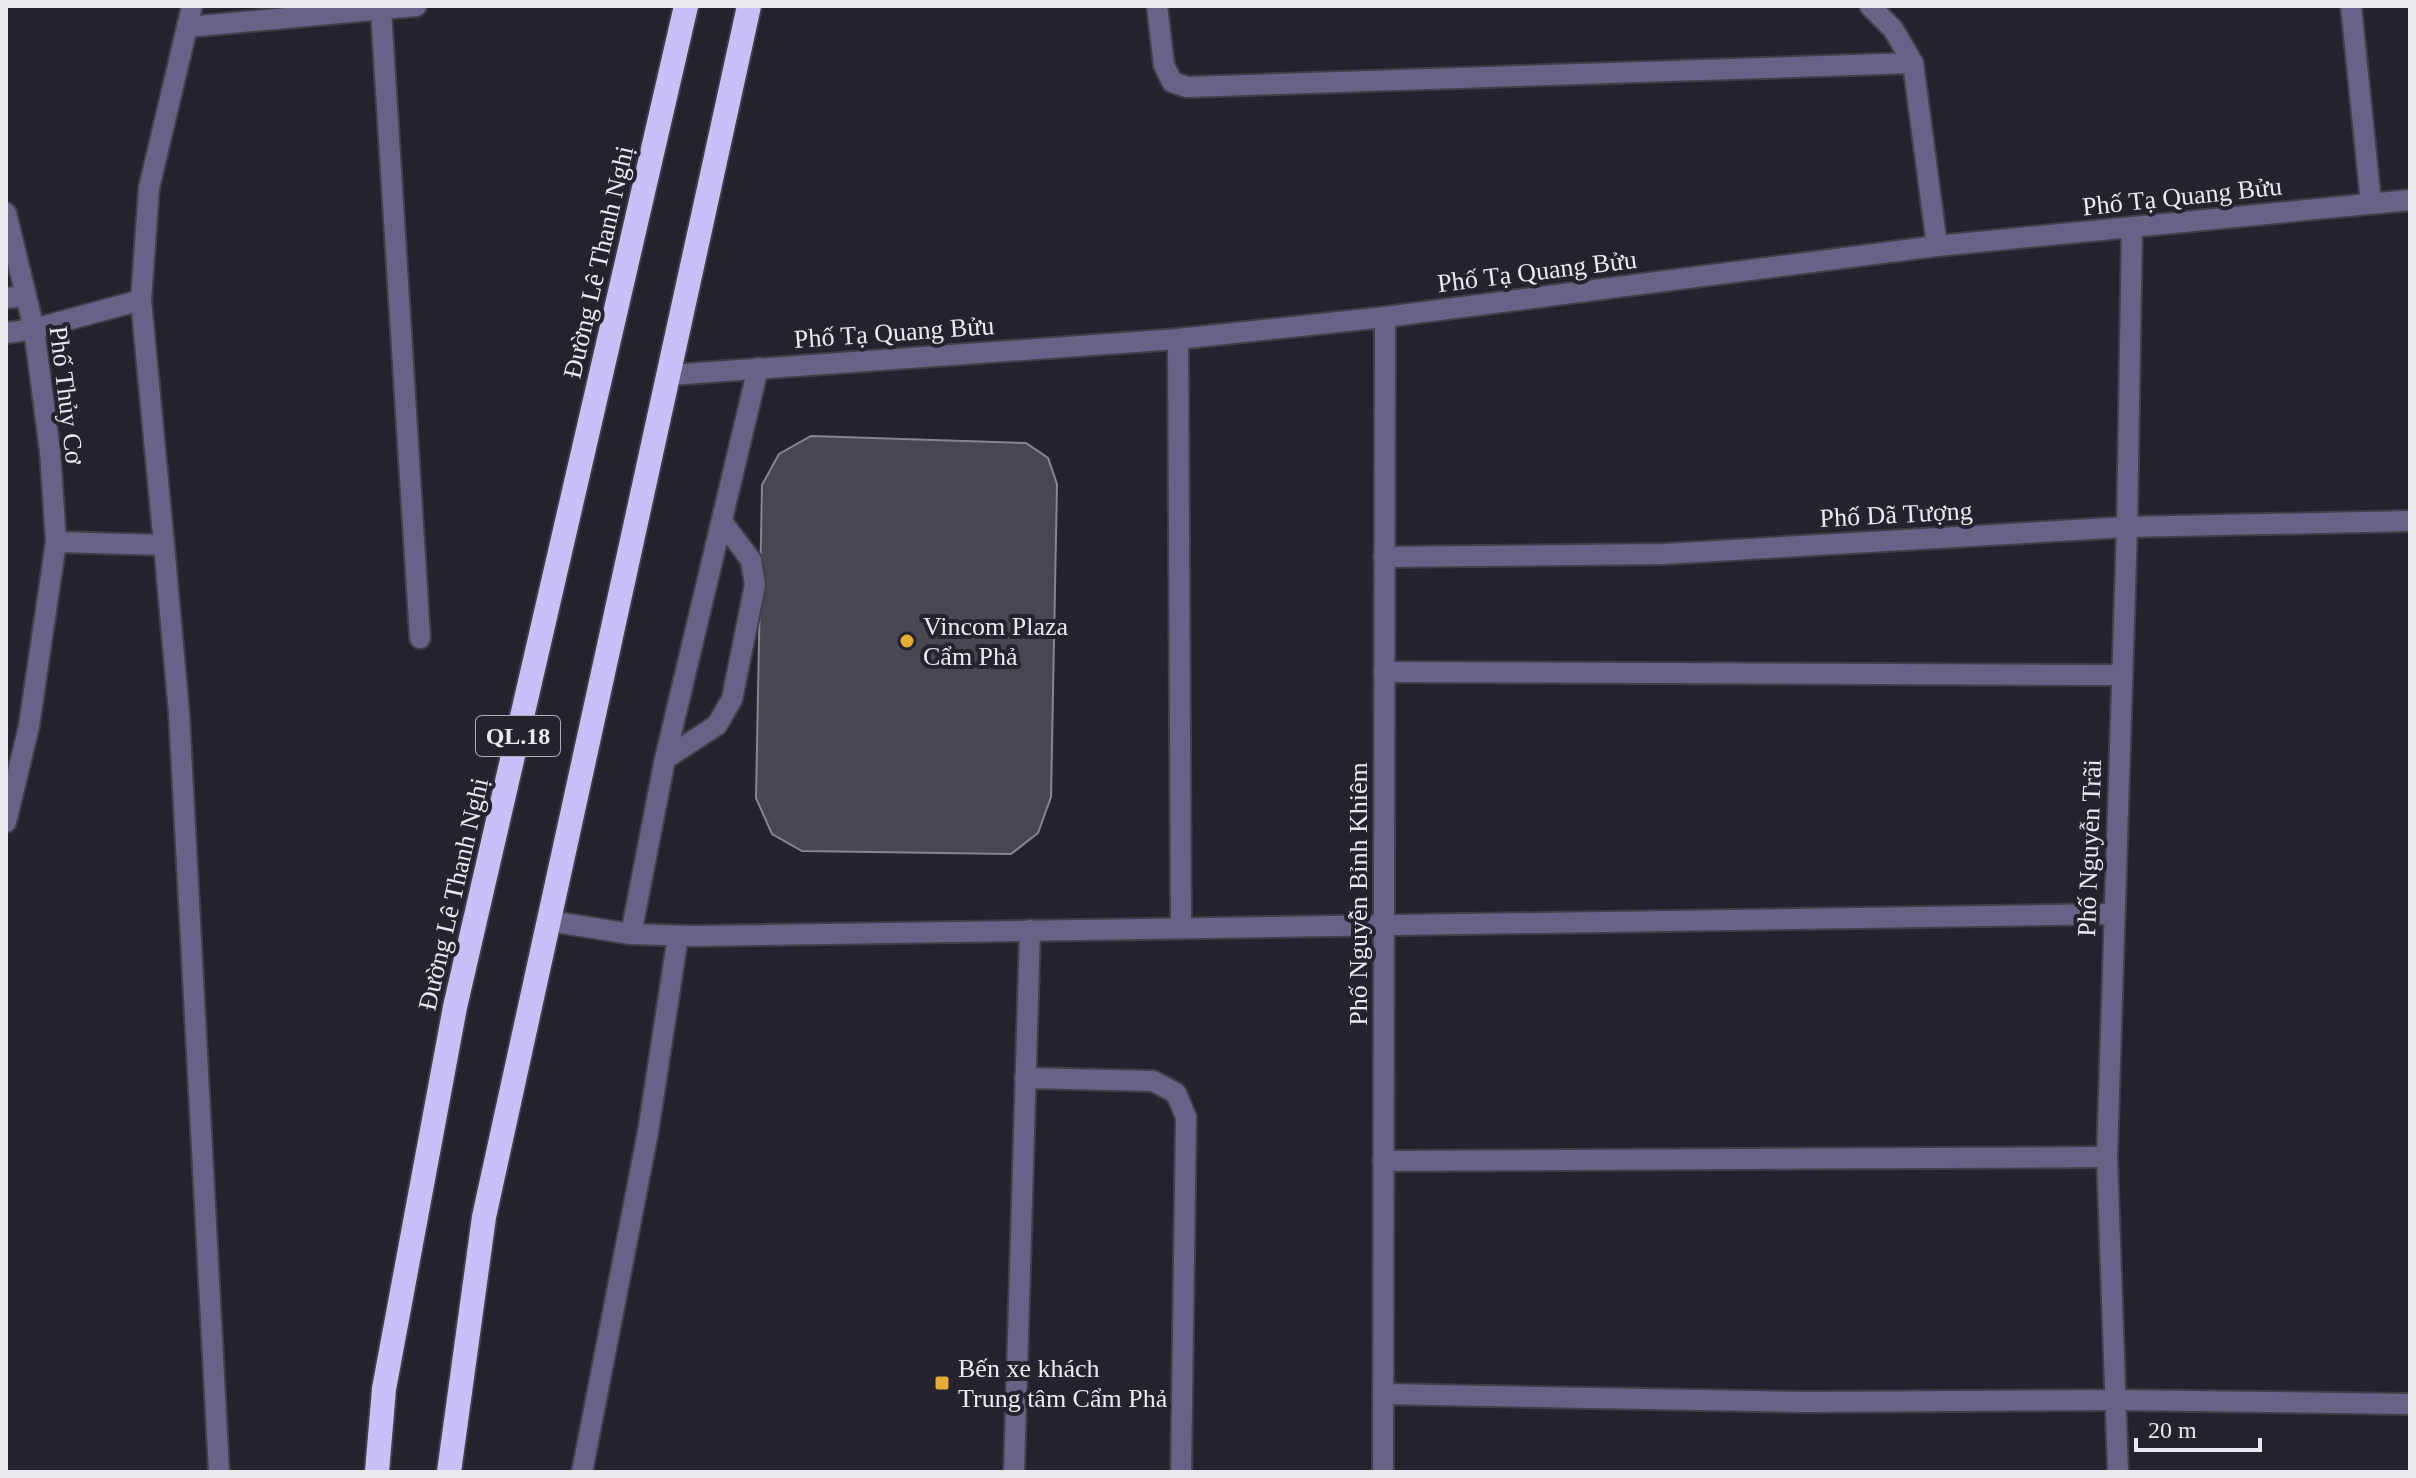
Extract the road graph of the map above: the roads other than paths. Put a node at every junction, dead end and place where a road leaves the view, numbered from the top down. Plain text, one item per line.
1 (192, 6) edge
2 (416, 6) edge
3 (686, 6) edge
4 (749, 6) edge
5 (1157, 6) edge
6 (1870, 6) edge
7 (2351, 6) edge
8 (381, 10) junction
9 (188, 27) junction
10 (1913, 63) junction
11 (2410, 200) edge
12 (2371, 203) junction
13 (6, 213) edge
14 (2132, 227) junction
15 (1937, 246) junction
16 (16, 297) edge
17 (141, 300) junction
18 (1385, 317) junction
19 (34, 329) junction
20 (6, 333) edge
21 (1178, 339) junction
22 (758, 368) junction
23 (670, 375) junction
24 (2410, 521) edge
25 (722, 522) junction
26 (2127, 527) junction
27 (56, 542) junction
28 (164, 545) junction
29 (1384, 557) junction
30 (420, 638) dead end
31 (1384, 672) junction
32 (2121, 675) junction
33 (665, 759) junction
34 (6, 822) edge
35 (2112, 914) junction
36 (549, 921) junction
37 (1383, 924) junction
38 (1181, 928) junction
39 (1030, 930) junction
40 (631, 934) junction
41 (678, 936) junction
42 (1025, 1078) junction
43 (2107, 1157) junction
44 (1383, 1161) junction
45 (1383, 1394) junction
46 (2116, 1400) junction
47 (2410, 1404) edge
48 (219, 1472) edge
49 (377, 1472) edge
50 (449, 1472) edge
51 (582, 1472) edge
52 (1014, 1472) edge
53 (1181, 1472) edge
54 (1383, 1472) edge
55 (2118, 1472) edge

1 - 9 street
2 - 8 street
3 - 49 highway, Đường Lê Thanh Nghị / QL.18
4 - 23 highway, QL.18
5 - 10 street
6 - 10 street
7 - 12 street
8 - 9 street
8 - 30 street
9 - 17 street
10 - 15 street
11 - 12 street, Phố Tạ Quang Bửu
12 - 14 street, Phố Tạ Quang Bửu
13 - 16 street, Phố Thủy Cơ
14 - 15 street, Phố Tạ Quang Bửu
14 - 26 street, Phố Nguyễn Trãi
15 - 18 street, Phố Tạ Quang Bửu
16 - 19 street, Phố Thủy Cơ
17 - 19 street
17 - 28 street
18 - 21 street, Phố Tạ Quang Bửu
18 - 29 street, Phố Nguyễn Bỉnh Khiêm
19 - 20 street
19 - 27 street, Phố Thủy Cơ
21 - 22 street, Phố Tạ Quang Bửu
21 - 38 street
22 - 23 street, Phố Tạ Quang Bửu
22 - 25 street
23 - 36 highway, QL.18
24 - 26 street, Phố Dã Tượng
25 - 33 street
25 - 33 street
26 - 29 street, Phố Dã Tượng
26 - 32 street, Phố Nguyễn Trãi
27 - 28 street
27 - 34 street, Phố Thủy Cơ
28 - 48 street
29 - 31 street, Phố Nguyễn Bỉnh Khiêm
31 - 32 street
31 - 37 street, Phố Nguyễn Bỉnh Khiêm
32 - 35 street, Phố Nguyễn Trãi
33 - 40 street
35 - 37 street
35 - 43 street, Phố Nguyễn Trãi
36 - 40 street
36 - 50 highway, QL.18
37 - 38 street
37 - 44 street, Phố Nguyễn Bỉnh Khiêm
38 - 39 street
39 - 41 street
39 - 42 street
40 - 41 street
41 - 51 street
42 - 52 street
42 - 53 street
43 - 44 street
43 - 46 street, Phố Nguyễn Trãi
44 - 45 street, Phố Nguyễn Bỉnh Khiêm
45 - 46 street
45 - 54 street, Phố Nguyễn Bỉnh Khiêm
46 - 47 street
46 - 55 street, Phố Nguyễn Trãi

